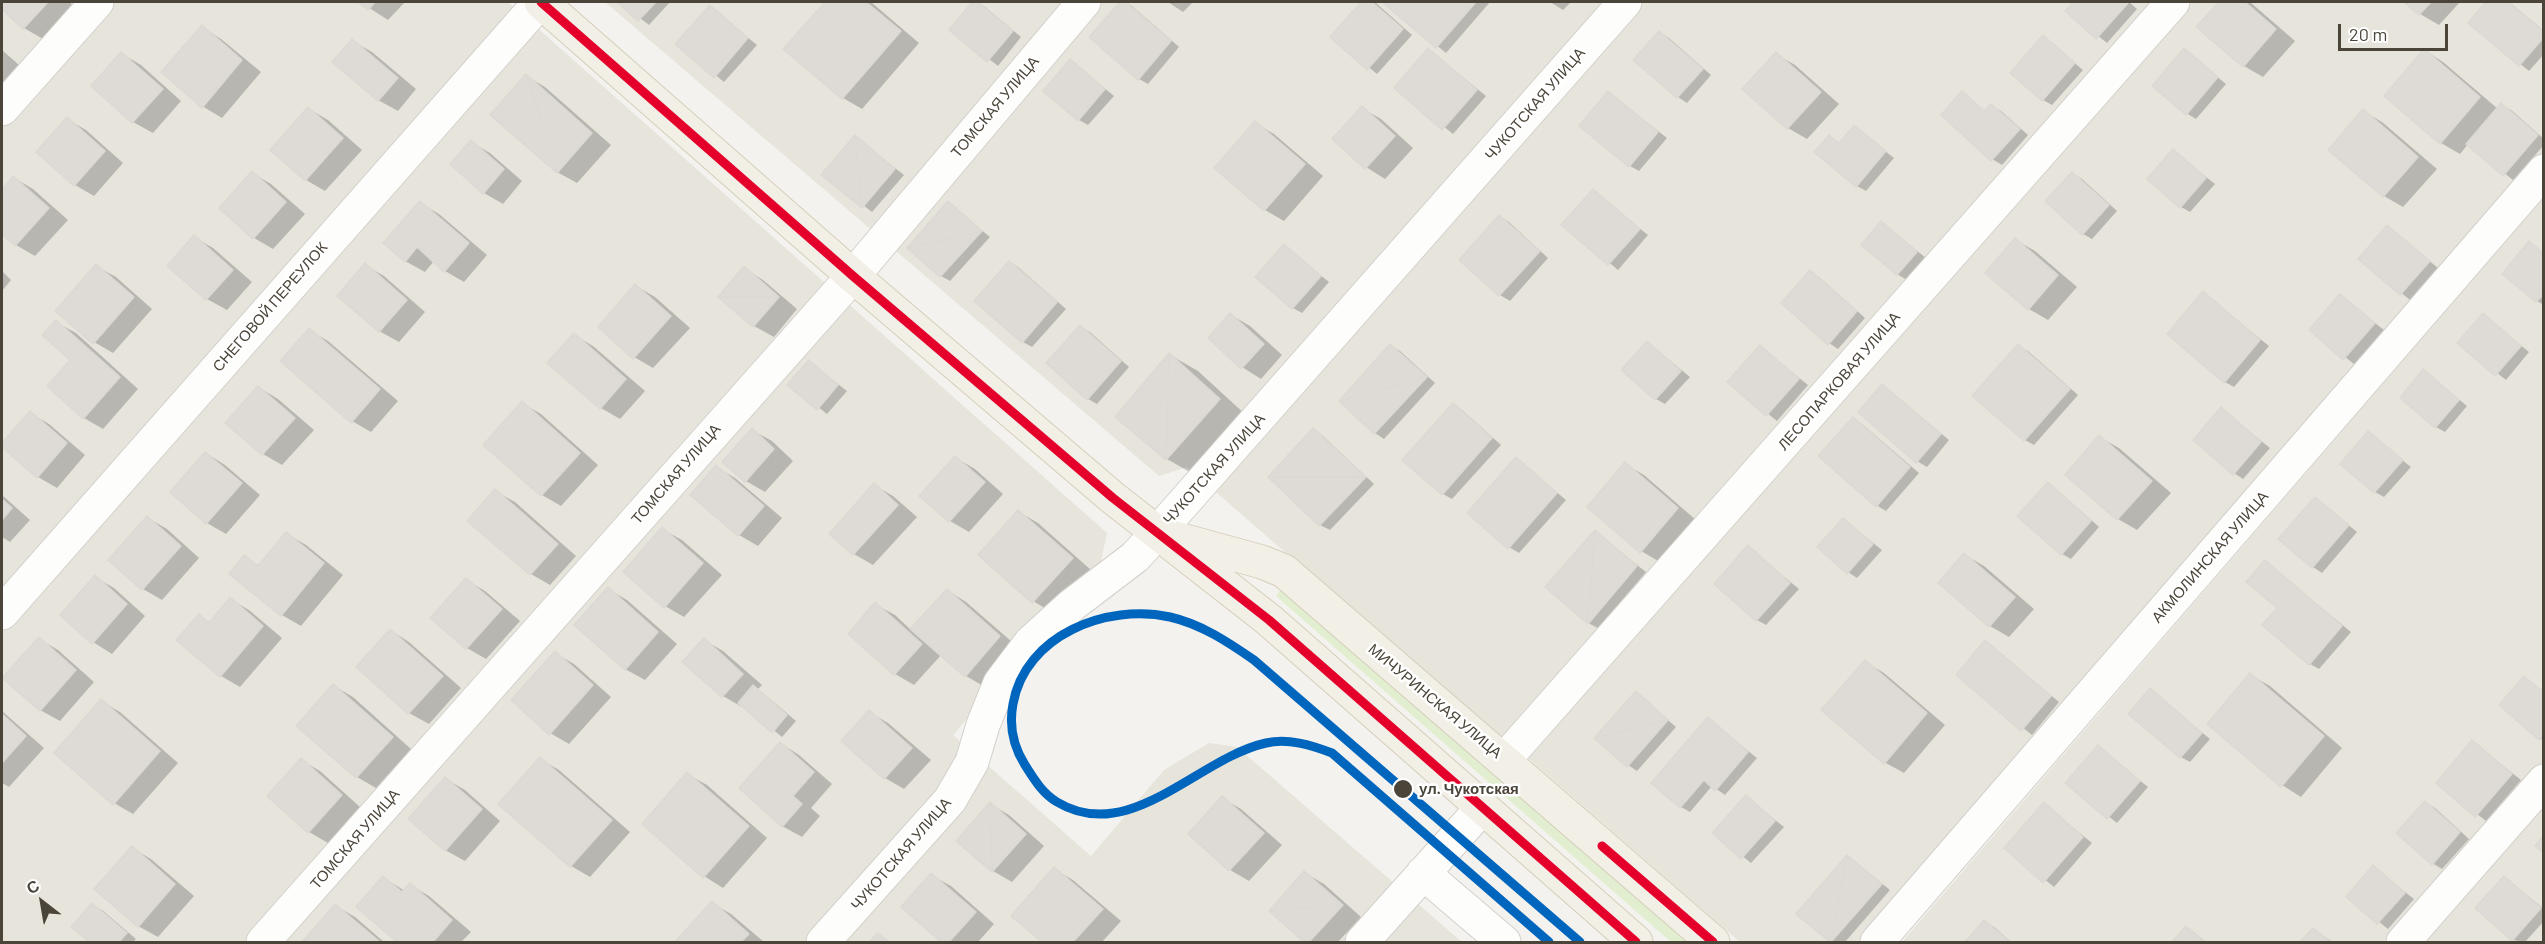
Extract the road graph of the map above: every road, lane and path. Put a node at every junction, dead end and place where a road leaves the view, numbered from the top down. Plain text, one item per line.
1 (97, 2) edge
2 (541, 2) edge
3 (1084, 2) edge
4 (1625, 2) edge
5 (2173, 2) edge
6 (2, 109) edge
7 (2544, 171) edge
8 (853, 276) junction
9 (1158, 532) junction
10 (2, 613) edge
11 (1504, 760) junction
12 (2544, 781) edge
13 (1482, 808) junction
14 (1423, 873) junction
15 (263, 942) edge
16 (823, 942) edge
17 (1362, 942) edge
18 (1504, 942) edge
19 (1636, 942) edge
20 (1713, 942) edge
21 (1877, 942) edge
22 (2403, 942) edge

1 - 6 street
2 - 8 main road, МИЧУРИНСКАЯ УЛИЦА
2 - 10 street, СНЕГОВОЙ ПЕРЕУЛОК
3 - 8 street, ТОМСКАЯ УЛИЦА
4 - 9 street, ЧУКОТСКАЯ УЛИЦА
5 - 11 street, ЛЕСОПАРКОВАЯ УЛИЦА
7 - 21 street, АКМОЛИНСКАЯ УЛИЦА
8 - 9 main road, МИЧУРИНСКАЯ УЛИЦА
8 - 15 street, ТОМСКАЯ УЛИЦА
9 - 11 main road, МИЧУРИНСКАЯ УЛИЦА
9 - 13 main road, МИЧУРИНСКАЯ УЛИЦА
9 - 16 street, ЧУКОТСКАЯ УЛИЦА
11 - 20 main road, МИЧУРИНСКАЯ УЛИЦА
12 - 22 street
13 - 14 street
13 - 19 main road, МИЧУРИНСКАЯ УЛИЦА
14 - 17 street
14 - 18 street

